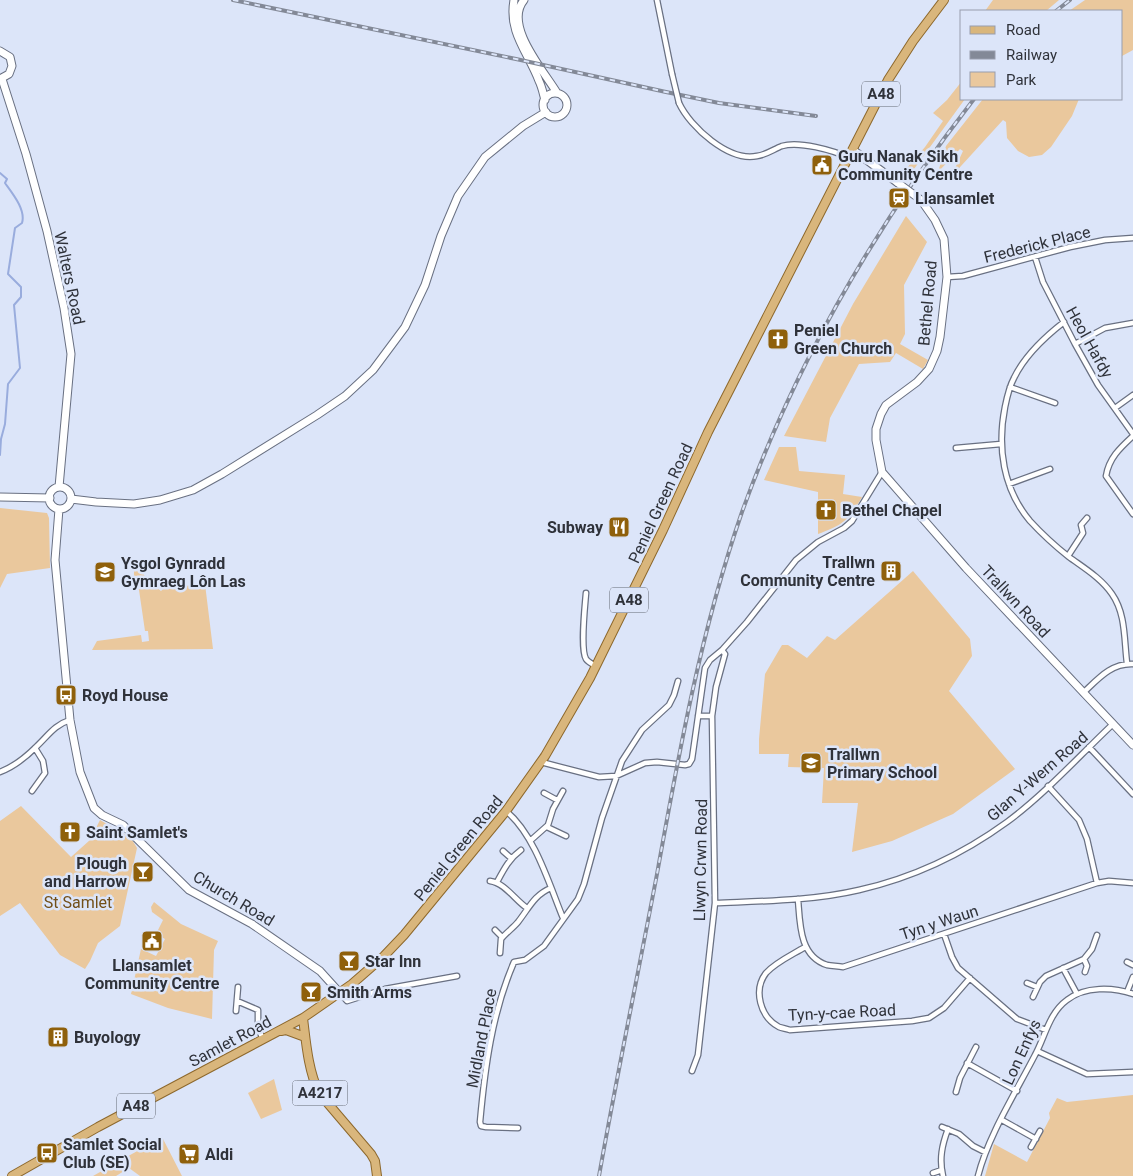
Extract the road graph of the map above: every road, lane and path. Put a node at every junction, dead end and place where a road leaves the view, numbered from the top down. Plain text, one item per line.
1 (514, 0) edge
2 (524, 0) edge
3 (657, 0) edge
4 (944, 0) edge
5 (0, 51) edge
6 (1, 79) edge
7 (557, 93) junction
8 (545, 100) junction
9 (546, 112) junction
10 (852, 150) junction
11 (848, 158) junction
12 (1133, 238) edge
13 (1035, 257) junction
14 (947, 276) junction
15 (1064, 322) junction
16 (1133, 323) edge
17 (1075, 344) junction
18 (1010, 387) junction
19 (1133, 395) edge
20 (1055, 403) dead end
21 (1114, 408) junction
22 (1133, 435) edge
23 (1001, 444) junction
24 (956, 448) dead end
25 (1050, 468) dead end
26 (882, 472) junction
27 (1009, 484) junction
28 (59, 487) junction
29 (0, 497) edge
30 (50, 498) junction
31 (71, 499) junction
32 (59, 509) junction
33 (1133, 514) edge
34 (1087, 518) dead end
35 (1068, 556) junction
36 (586, 593) dead end
37 (722, 650) junction
38 (1126, 663) junction
39 (1133, 664) edge
40 (596, 666) junction
41 (678, 681) dead end
42 (1083, 693) junction
43 (698, 716) junction
44 (712, 716) junction
45 (70, 720) junction
46 (1113, 724) junction
47 (1133, 746) edge
48 (1089, 747) junction
49 (35, 748) junction
50 (541, 762) junction
51 (0, 772) edge
52 (616, 776) junction
53 (1048, 786) junction
54 (32, 791) dead end
55 (563, 791) dead end
56 (544, 793) dead end
57 (1133, 794) edge
58 (557, 800) junction
59 (506, 811) junction
60 (547, 827) junction
61 (566, 836) dead end
62 (530, 841) junction
63 (521, 850) dead end
64 (503, 851) dead end
65 (511, 858) junction
66 (490, 881) dead end
67 (497, 882) junction
68 (1097, 883) junction
69 (1133, 883) edge
70 (551, 888) junction
71 (798, 899) junction
72 (715, 903) junction
73 (527, 908) junction
74 (563, 918) junction
75 (495, 930) dead end
76 (944, 934) junction
77 (1097, 934) dead end
78 (502, 937) junction
79 (805, 947) junction
80 (500, 953) dead end
81 (1084, 959) junction
82 (1127, 962) dead end
83 (1133, 965) edge
84 (1063, 968) junction
85 (1085, 972) dead end
86 (457, 976) dead end
87 (1133, 976) edge
88 (970, 978) junction
89 (1027, 983) dead end
90 (238, 987) dead end
91 (1037, 988) junction
92 (339, 992) junction
93 (1127, 992) junction
94 (1077, 994) junction
95 (1133, 994) edge
96 (1033, 997) dead end
97 (236, 1001) junction
98 (236, 1011) dead end
99 (303, 1018) junction
100 (1046, 1030) junction
101 (274, 1033) junction
102 (305, 1037) junction
103 (263, 1039) junction
104 (976, 1047) dead end
105 (1038, 1051) junction
106 (968, 1063) junction
107 (692, 1071) dead end
108 (1133, 1072) edge
109 (1017, 1091) junction
110 (956, 1092) dead end
111 (1002, 1120) junction
112 (942, 1127) dead end
113 (518, 1128) dead end
114 (948, 1129) junction
115 (1040, 1131) dead end
116 (1036, 1139) junction
117 (1031, 1147) dead end
118 (985, 1152) junction
119 (933, 1173) dead end
120 (942, 1173) edge
121 (12, 1176) edge
122 (377, 1176) edge
123 (978, 1176) edge

1 - 8 street
2 - 7 street
3 - 11 street, bridge
4 - 10 main road, Peniel Green Road / A48
5 - 6 street
6 - 28 street, Walters Road
7 - 8 street
7 - 9 street
8 - 9 street
9 - 31 street
10 - 11 main road, Peniel Green Road / A48
10 - 14 street, Bethel Road, bridge
11 - 40 main road, Peniel Green Road / A48
12 - 13 street, Frederick Place
13 - 14 street, Frederick Place
13 - 15 street, Heol Hafdy
14 - 26 street, Bethel Road
15 - 17 street, Heol Hafdy
15 - 18 street
16 - 17 street
17 - 21 street, Heol Hafdy
18 - 20 street
18 - 23 street
19 - 21 street
21 - 22 street, Heol Hafdy
22 - 33 street
23 - 24 street
23 - 27 street
25 - 27 street
26 - 37 street
26 - 42 street, Trallwn Road
27 - 35 street
28 - 30 street
28 - 31 street
29 - 30 street
30 - 32 street
31 - 32 street
32 - 45 street
34 - 35 street
35 - 38 street
36 - 40 street
37 - 43 street
37 - 44 street, Llwyn Crwn Road
38 - 39 street
38 - 42 street
40 - 50 main road, Peniel Green Road / A48
41 - 52 street, Midland Place
42 - 46 street, Trallwn Road
43 - 44 street
43 - 52 street
44 - 72 street, Llwyn Crwn Road
45 - 49 street
45 - 92 street, Church Road
46 - 47 street, Trallwn Road
46 - 48 street, Glan Y-Wern Road
48 - 53 street, Glan Y-Wern Road
48 - 57 street
49 - 51 street
49 - 54 street
50 - 52 street
50 - 59 main road, Peniel Green Road / A48
52 - 74 street, Midland Place
53 - 68 street
53 - 71 street, Glan Y-Wern Road
55 - 58 street
56 - 58 street
58 - 60 street
59 - 62 street
59 - 92 main road, Peniel Green Road / A48
60 - 61 street
60 - 62 street
62 - 70 street
63 - 65 street
64 - 65 street
65 - 67 street
66 - 67 street
67 - 73 street
68 - 69 street, Tyn y Waun
68 - 76 street, Tyn y Waun
70 - 73 street
70 - 74 street
71 - 72 street, Glan Y-Wern Road
71 - 79 street
72 - 107 street, Llwyn Crwn Road
73 - 78 street
74 - 113 street, Midland Place
75 - 78 street
76 - 79 street, Tyn y Waun
76 - 88 street
77 - 81 street
78 - 80 street
79 - 88 street, Tyn-y-cae Road
81 - 84 street
81 - 85 street
82 - 83 street
84 - 91 street
84 - 94 street
86 - 92 street
87 - 93 street
88 - 100 street
89 - 91 street
90 - 97 street
91 - 96 street
92 - 99 main road, Peniel Green Road / A48
93 - 94 street, Lon Enfys
93 - 95 street, Lon Enfys
94 - 100 street, Lon Enfys
97 - 98 street
97 - 103 street
99 - 101 main road, Samlet Road / A48
99 - 102 main road, A4217
100 - 105 street, Lon Enfys
101 - 102 main road
101 - 103 main road, Samlet Road / A48
102 - 122 main road, A4217
103 - 121 main road, Samlet Road / A48
104 - 106 street
105 - 108 street
105 - 109 street, Lon Enfys
106 - 109 street
106 - 110 street
109 - 111 street, Lon Enfys
111 - 116 street
111 - 118 street, Lon Enfys
112 - 114 street
114 - 118 street
114 - 120 street
115 - 116 street
116 - 117 street
118 - 123 street, Lon Enfys
119 - 120 street

